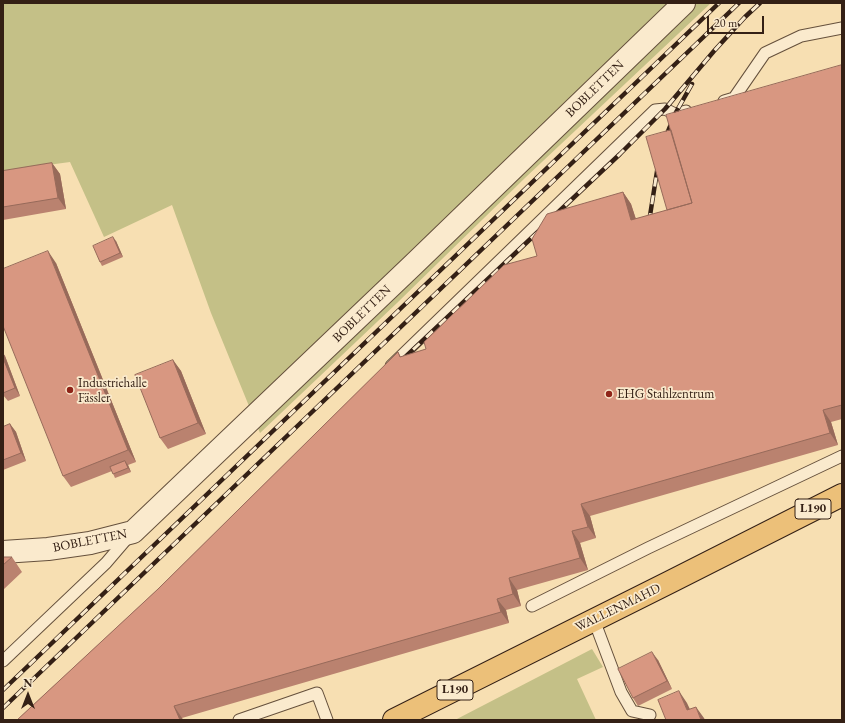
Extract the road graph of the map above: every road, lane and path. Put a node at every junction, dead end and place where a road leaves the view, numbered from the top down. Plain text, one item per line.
1 (684, 3) edge
2 (842, 28) edge
3 (712, 104) edge
4 (697, 108) edge
5 (382, 375) edge
6 (842, 456) edge
7 (842, 495) edge
8 (133, 532) junction
9 (3, 552) edge
10 (532, 606) dead end
11 (594, 620) junction
12 (3, 661) edge
13 (650, 716) dead end
14 (239, 720) edge
15 (327, 720) edge
16 (394, 720) edge

1 - 8 street, BOBLETTEN
2 - 3 lane
4 - 5 lane
6 - 10 lane
7 - 11 main road, WALLENMAHD / L190
8 - 9 street, BOBLETTEN
8 - 12 lane
11 - 13 lane
11 - 16 main road, WALLENMAHD / L190
14 - 15 lane

